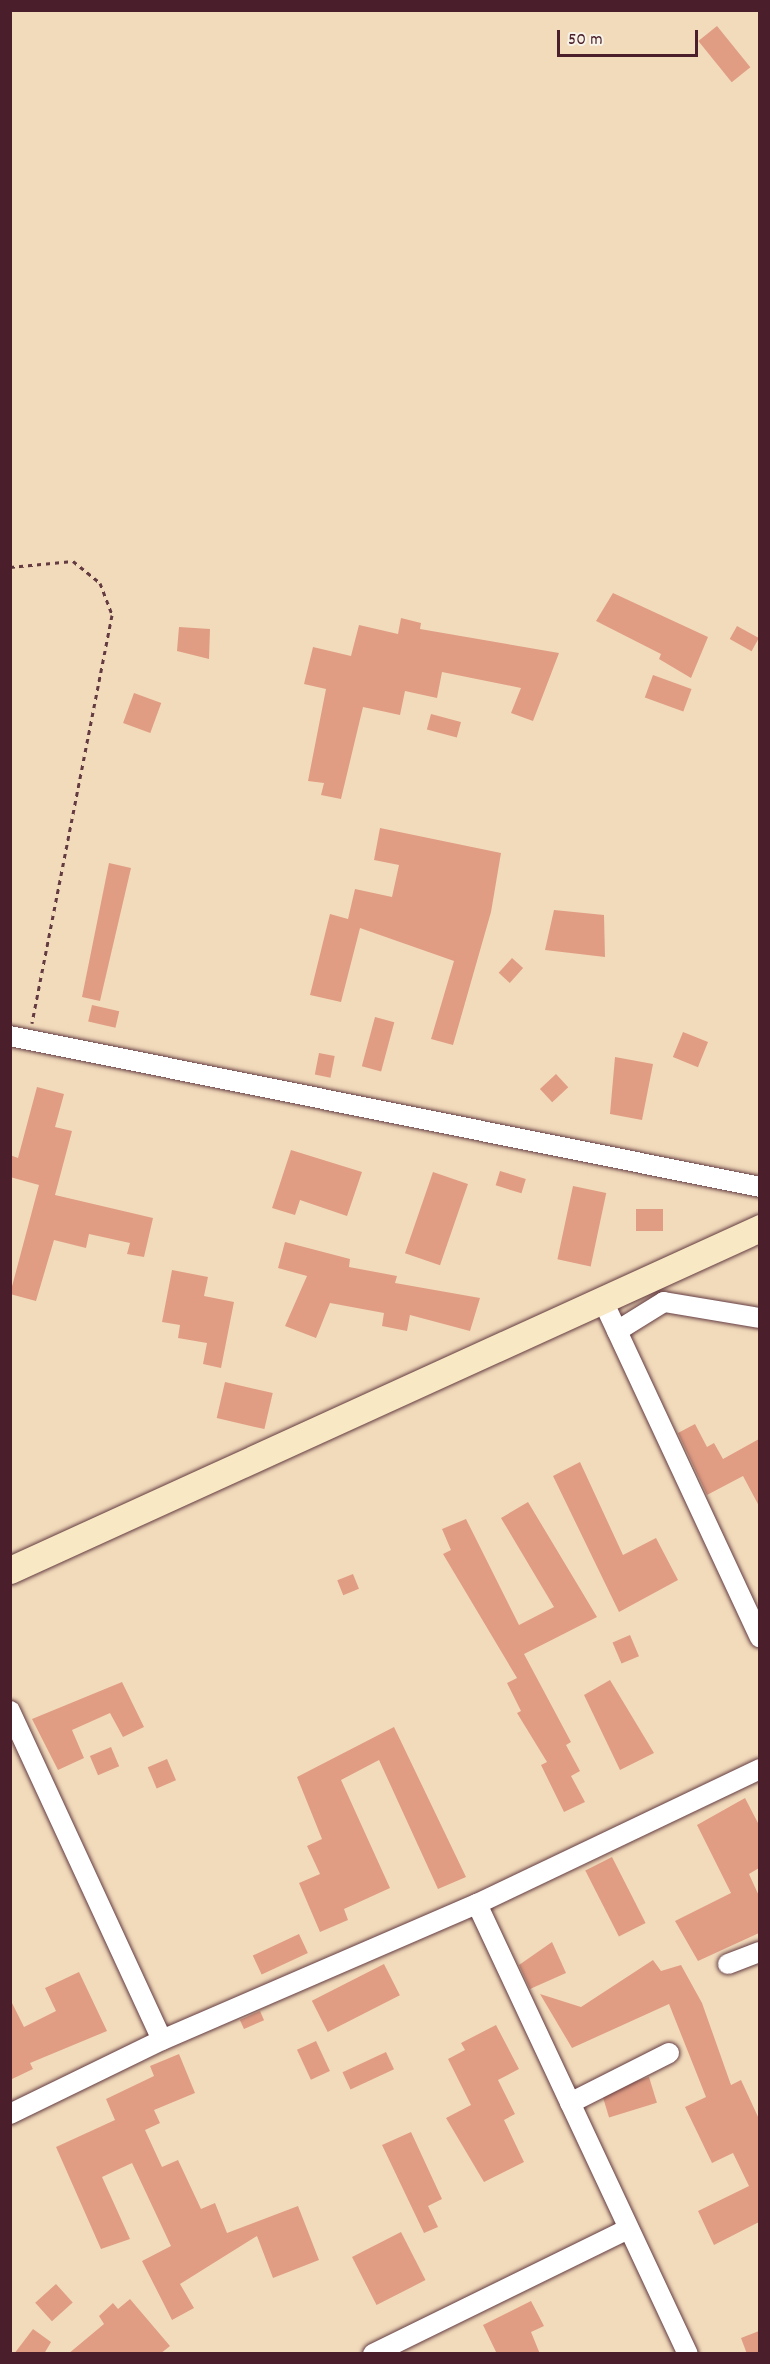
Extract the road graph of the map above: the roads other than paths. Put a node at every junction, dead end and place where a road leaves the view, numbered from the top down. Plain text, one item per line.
1 (20, 1038) edge
2 (759, 1187) edge
3 (759, 1228) edge
4 (603, 1301) junction
5 (759, 1318) edge
6 (617, 1331) junction
7 (10, 1570) edge
8 (759, 1638) edge
9 (10, 1711) edge
10 (759, 1769) edge
11 (477, 1904) junction
12 (759, 1952) edge
13 (728, 1964) dead end
14 (162, 2040) junction
15 (669, 2053) dead end
16 (570, 2103) junction
17 (10, 2115) edge
18 (628, 2229) junction
19 (373, 2354) edge
20 (688, 2354) edge

1 - 2 street
3 - 4 main road
4 - 6 street
4 - 7 main road
5 - 6 street
6 - 8 street
9 - 14 street
10 - 11 street
11 - 14 street
11 - 16 street
12 - 13 street
14 - 17 street
15 - 16 street
16 - 18 street
18 - 19 street
18 - 20 street

